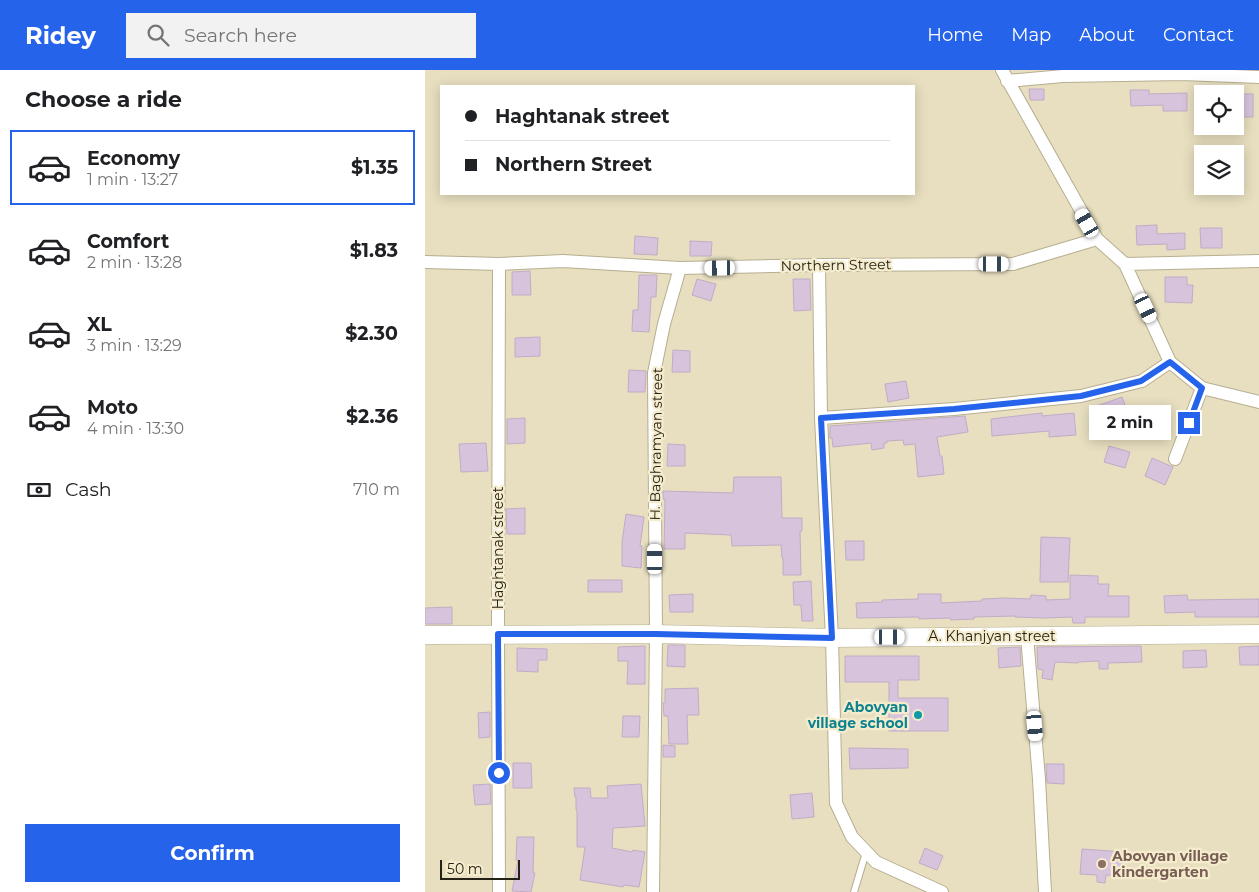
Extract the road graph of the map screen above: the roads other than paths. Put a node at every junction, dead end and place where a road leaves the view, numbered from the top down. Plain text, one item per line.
1 (1004, 75) edge
2 (1259, 77) edge
3 (1097, 239) junction
4 (1259, 261) edge
5 (425, 262) edge
6 (499, 264) junction
7 (1125, 264) junction
8 (819, 265) junction
9 (680, 268) junction
10 (1170, 362) junction
11 (1202, 388) junction
12 (1259, 402) edge
13 (821, 418) junction
14 (1175, 458) dead end
15 (425, 634) edge
16 (498, 634) junction
17 (656, 634) junction
18 (1259, 634) edge
19 (1027, 636) junction
20 (832, 638) junction
21 (866, 852) junction
22 (499, 892) edge
23 (653, 892) edge
24 (854, 892) edge
25 (942, 892) edge
26 (1045, 892) edge

1 - 2 street
1 - 3 street
3 - 7 street
3 - 8 street, Northern Street
4 - 7 street
5 - 6 street, Northern Street
6 - 9 street, Northern Street
6 - 16 street, Haghtanak street
7 - 10 street
8 - 9 street, Northern Street
8 - 13 street
9 - 17 street, H. Baghramyan street
10 - 11 street
10 - 13 street
11 - 12 street
11 - 14 street
13 - 20 street
15 - 16 street, A. Khanjyan street
16 - 17 street, A. Khanjyan street
16 - 22 street, Haghtanak street
17 - 20 street, A. Khanjyan street
17 - 23 street, H. Baghramyan street
18 - 19 street, A. Khanjyan street
19 - 20 street, A. Khanjyan street
19 - 26 street
20 - 21 street
21 - 24 lane
21 - 25 street

